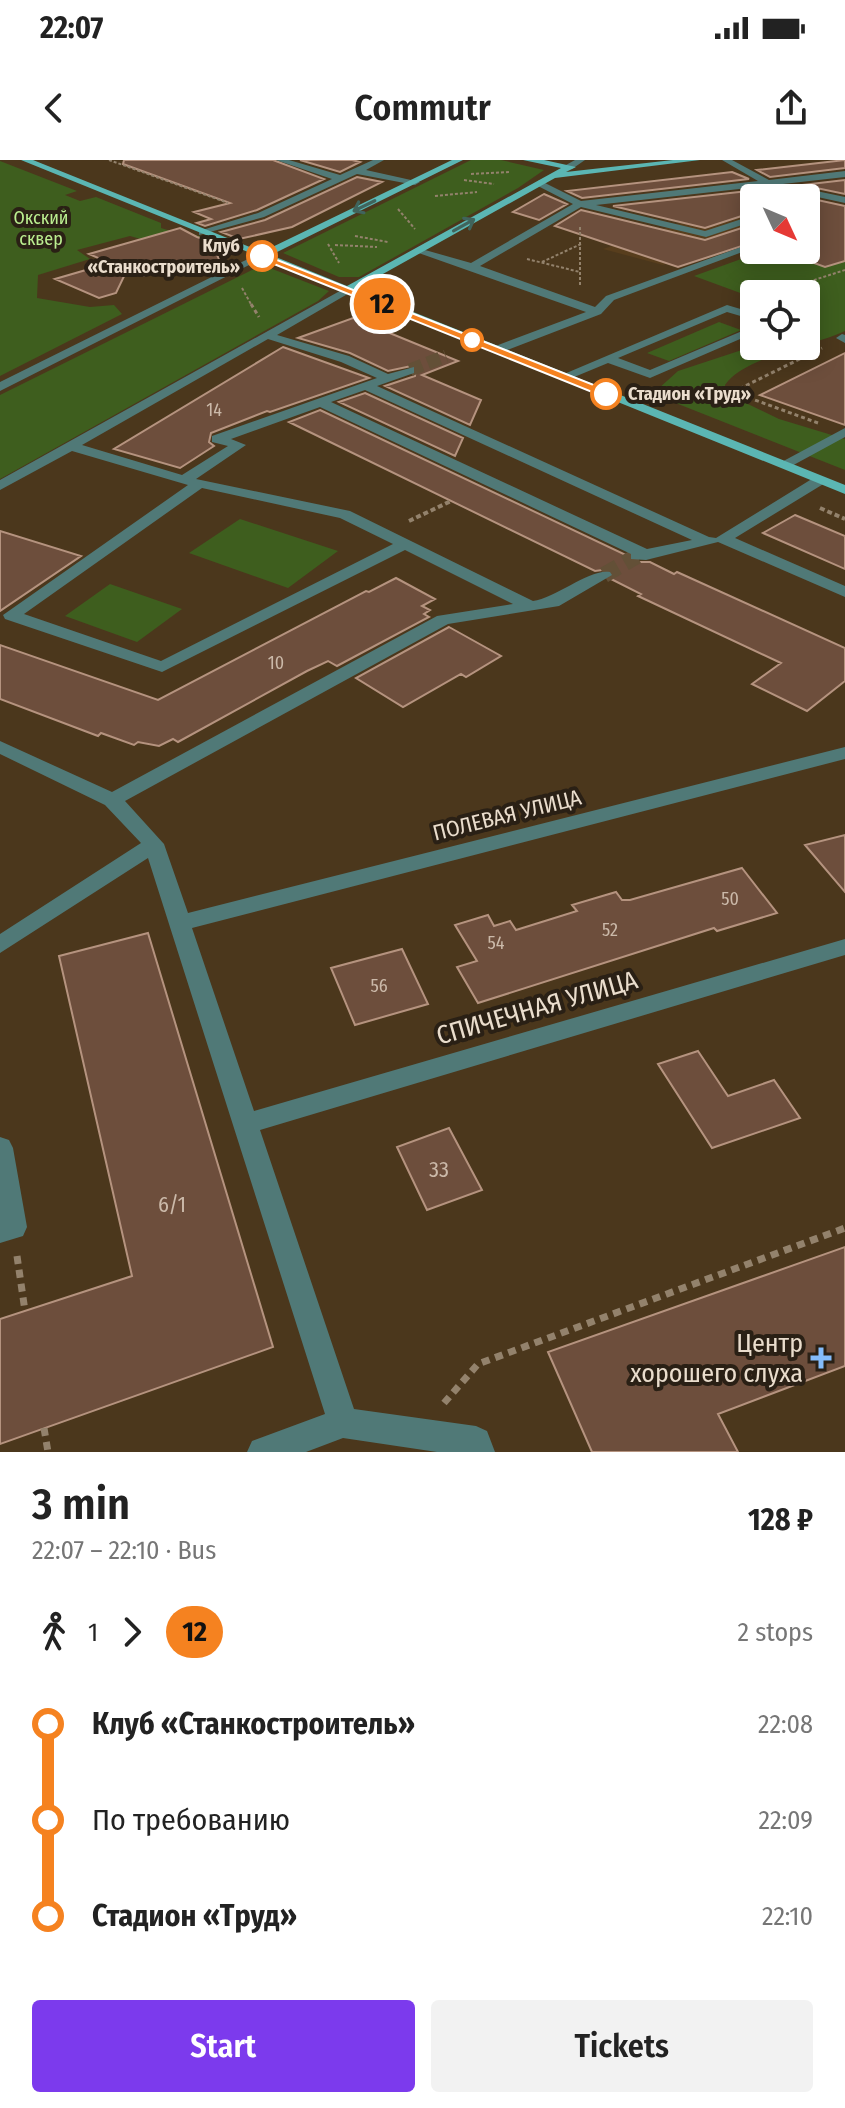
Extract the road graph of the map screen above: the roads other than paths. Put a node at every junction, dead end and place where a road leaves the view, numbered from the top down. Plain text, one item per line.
1 (25, 160) edge
2 (280, 160) edge
3 (380, 160) edge
4 (459, 160) edge
5 (527, 160) edge
6 (581, 160) edge
7 (696, 160) edge
8 (726, 160) edge
9 (569, 167) junction
10 (616, 168) junction
11 (357, 171) junction
12 (845, 174) edge
13 (340, 178) junction
14 (549, 178) junction
15 (415, 182) junction
16 (768, 183) junction
17 (845, 200) edge
18 (580, 204) junction
19 (740, 222) edge
20 (720, 228) junction
21 (740, 231) edge
22 (203, 233) junction
23 (424, 248) junction
24 (740, 251) edge
25 (262, 256) junction
26 (472, 267) junction
27 (353, 287) junction
28 (597, 312) junction
29 (740, 312) edge
30 (740, 335) edge
31 (269, 336) junction
32 (497, 350) junction
33 (607, 358) junction
34 (410, 370) tunnel mouth
35 (563, 377) junction
36 (388, 378) junction
37 (366, 386) junction
38 (0, 387) edge
39 (320, 402) junction
40 (845, 432) edge
41 (71, 446) junction
42 (783, 465) junction
43 (820, 480) junction
44 (191, 482) junction
45 (0, 486) edge
46 (845, 490) edge
47 (715, 540) junction
48 (404, 544) junction
49 (604, 575) tunnel mouth
50 (845, 592) edge
51 (530, 606) junction
52 (0, 747) edge
53 (845, 753) edge
54 (112, 800) junction
55 (154, 844) junction
56 (180, 923) junction
57 (0, 945) edge
58 (845, 947) edge
59 (245, 1124) junction
60 (0, 1148) edge
61 (6, 1229) edge
62 (343, 1423) junction
63 (263, 1452) edge
64 (479, 1452) edge

1 - 22 main road
2 - 13 street
3 - 11 street
4 - 15 main road
5 - 9 main road
6 - 9 street
7 - 10 main road
8 - 16 street
9 - 10 main road
9 - 14 main road
10 - 14 main road
11 - 13 street
11 - 15 street
12 - 16 street
13 - 22 street
14 - 18 street
23 -> 14 main road
15 -> 25 main road
16 - 17 street
16 - 18 street
18 - 20 street
18 - 26 street
19 - 20 street
20 - 21 street
22 - 25 main road
23 - 26 street
23 - 27 main road
24 - 28 street
25 - 27 main road
25 - 38 street
26 - 28 street
27 - 31 street
27 - 32 main road
28 - 32 street
29 - 33 street
30 - 33 street
31 - 36 street
31 - 41 street
32 - 35 main road
33 - 35 street
34 - 36 street
35 - 42 main road
36 - 37 street
37 - 39 street
37 - 47 street
39 - 44 street
39 - 47 street
40 - 42 street
41 - 44 street
41 - 45 street
42 - 43 main road
43 - 46 main road
43 - 47 street
44 - 48 street
44 - 48 street
47 - 50 street
48 - 51 street
49 - 51 street
51 - 54 street
52 - 54 street
53 - 56 street, ПОЛЕВАЯ УЛИЦА
54 - 55 street
55 - 56 street
55 - 57 street
56 - 59 street
58 - 59 street, СПИЧЕЧНАЯ УЛИЦА
59 - 62 street
60 - 61 street
62 - 63 street
62 - 64 street

